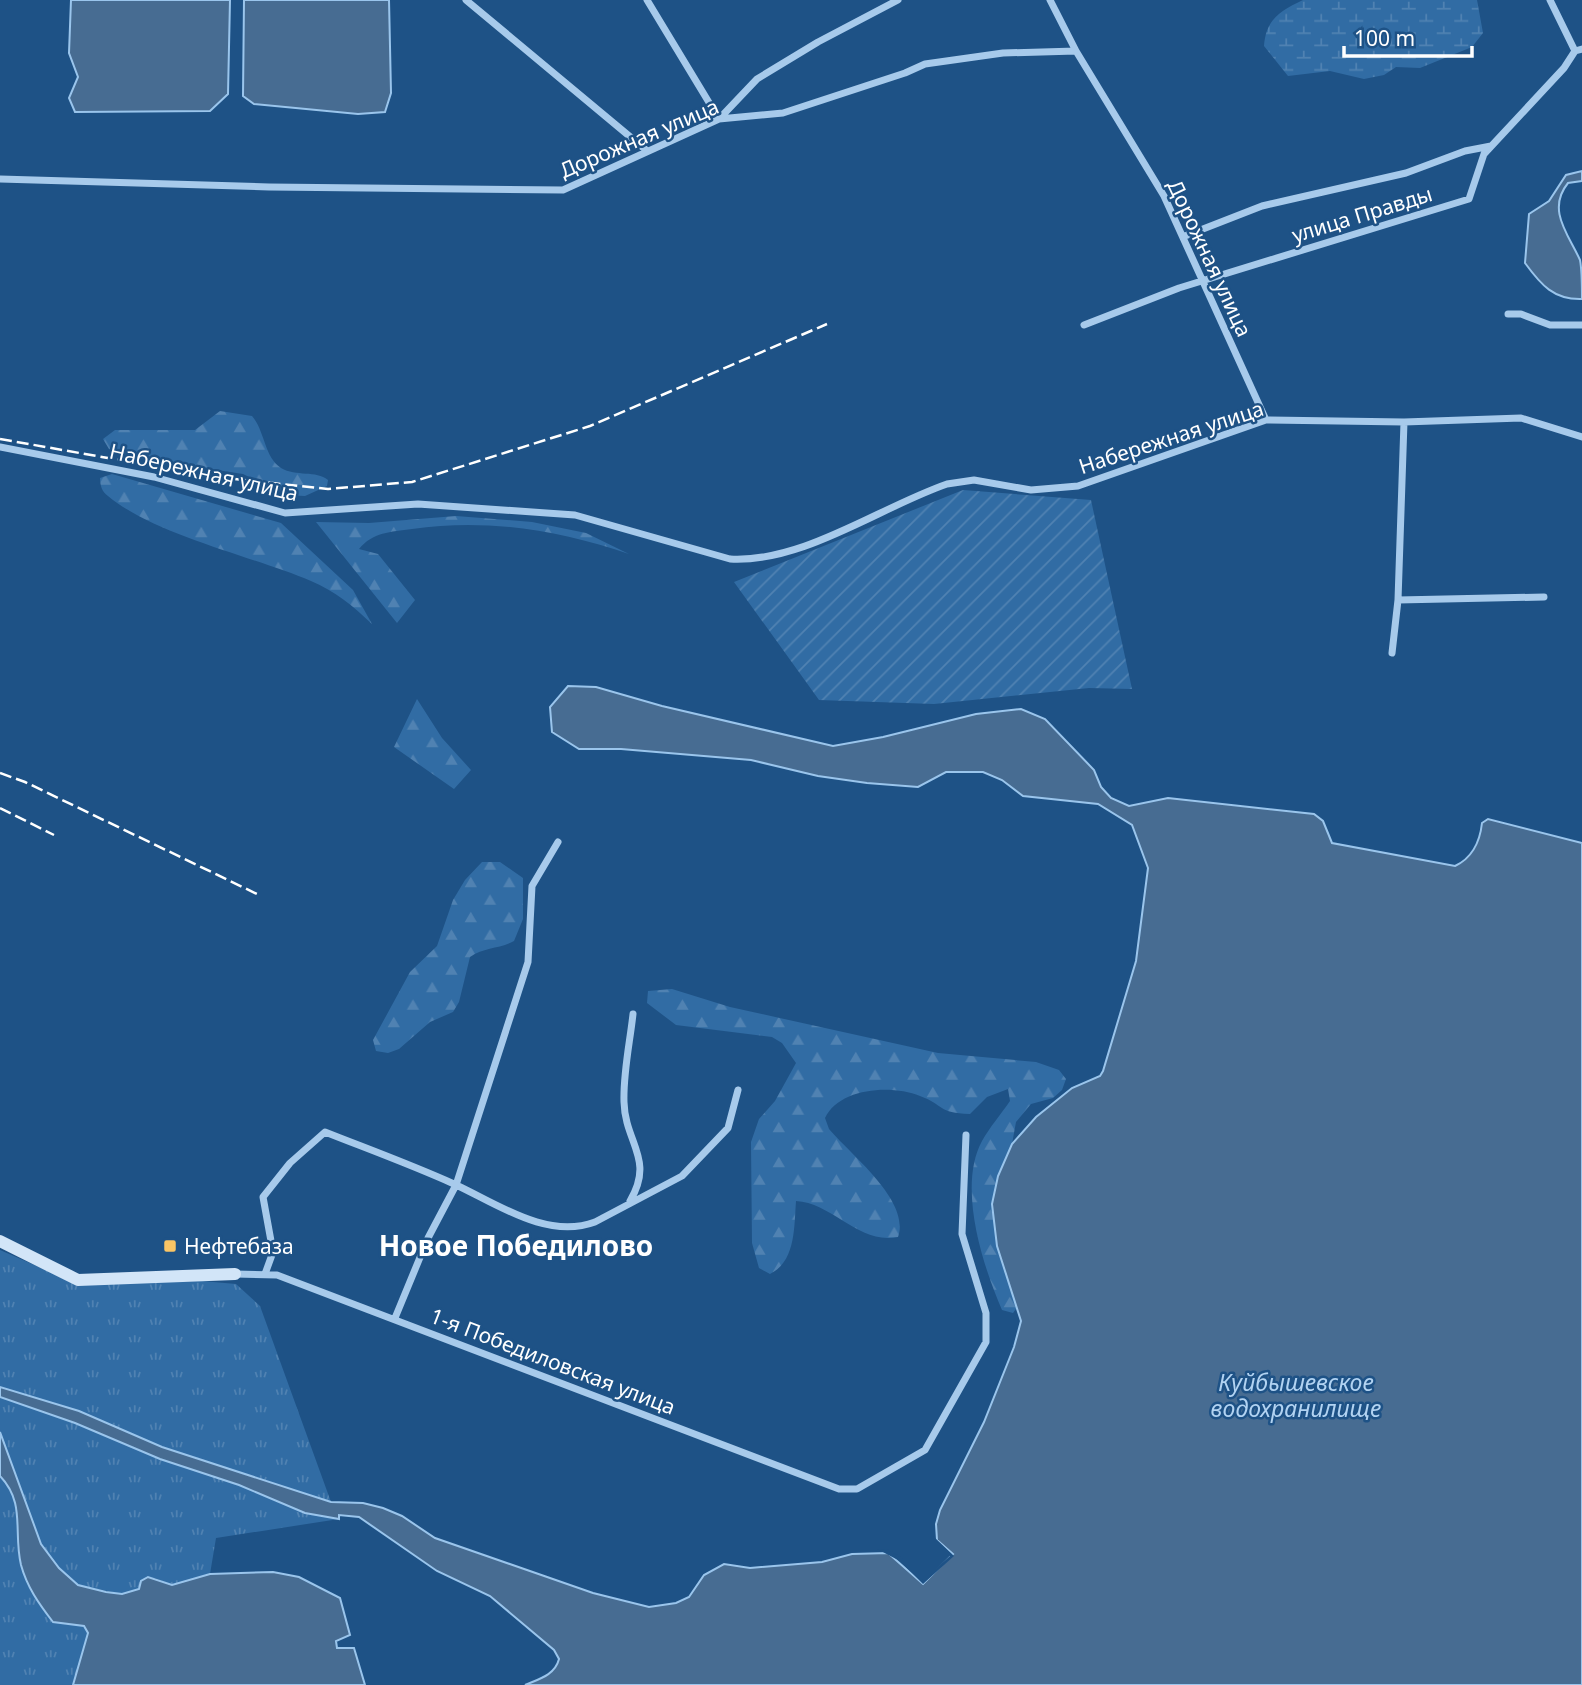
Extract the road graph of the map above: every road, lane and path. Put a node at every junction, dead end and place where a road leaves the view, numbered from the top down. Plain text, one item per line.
1 (466, 0) edge
2 (648, 0) edge
3 (898, 0) edge
4 (1050, 0) edge
5 (1550, 0) edge
6 (1579, 50) edge
7 (1076, 51) junction
8 (719, 119) junction
9 (1491, 146) junction
10 (646, 150) junction
11 (0, 179) edge
12 (1185, 236) junction
13 (1205, 282) junction
14 (1508, 314) dead end
15 (1084, 325) dead end
16 (1582, 326) edge
17 (1266, 420) junction
18 (1404, 422) junction
19 (1582, 437) edge
20 (0, 447) edge
21 (1544, 597) dead end
22 (1398, 600) junction
23 (1392, 653) dead end
24 (558, 842) dead end
25 (633, 1014) dead end
26 (738, 1090) dead end
27 (966, 1135) dead end
28 (456, 1185) junction
29 (629, 1202) junction
30 (0, 1241) edge
31 (235, 1274) joint
32 (265, 1275) junction
33 (395, 1318) junction

1 - 10 street
2 - 8 street
3 - 8 street
4 - 7 street
5 - 6 street
6 - 9 street, улица Правды
7 - 8 street, Дорожная улица
7 - 12 street, Дорожная улица
8 - 10 street, Дорожная улица
9 - 12 street
9 - 13 street, улица Правды
10 - 11 street, Дорожная улица
12 - 13 street, Дорожная улица
13 - 15 street, улица Правды
13 - 17 street, Дорожная улица
14 - 16 street
17 - 18 street, Набережная улица
17 - 20 street, Набережная улица
18 - 19 street, Набережная улица
18 - 22 street
21 - 22 street
22 - 23 street
24 - 28 street
25 - 29 street
26 - 29 street
27 - 33 street, 1-я Победиловская улица
28 - 29 street
28 - 32 street
28 - 33 street
30 - 31 street
31 - 32 street, 1-я Победиловская улица
32 - 33 street, 1-я Победиловская улица

